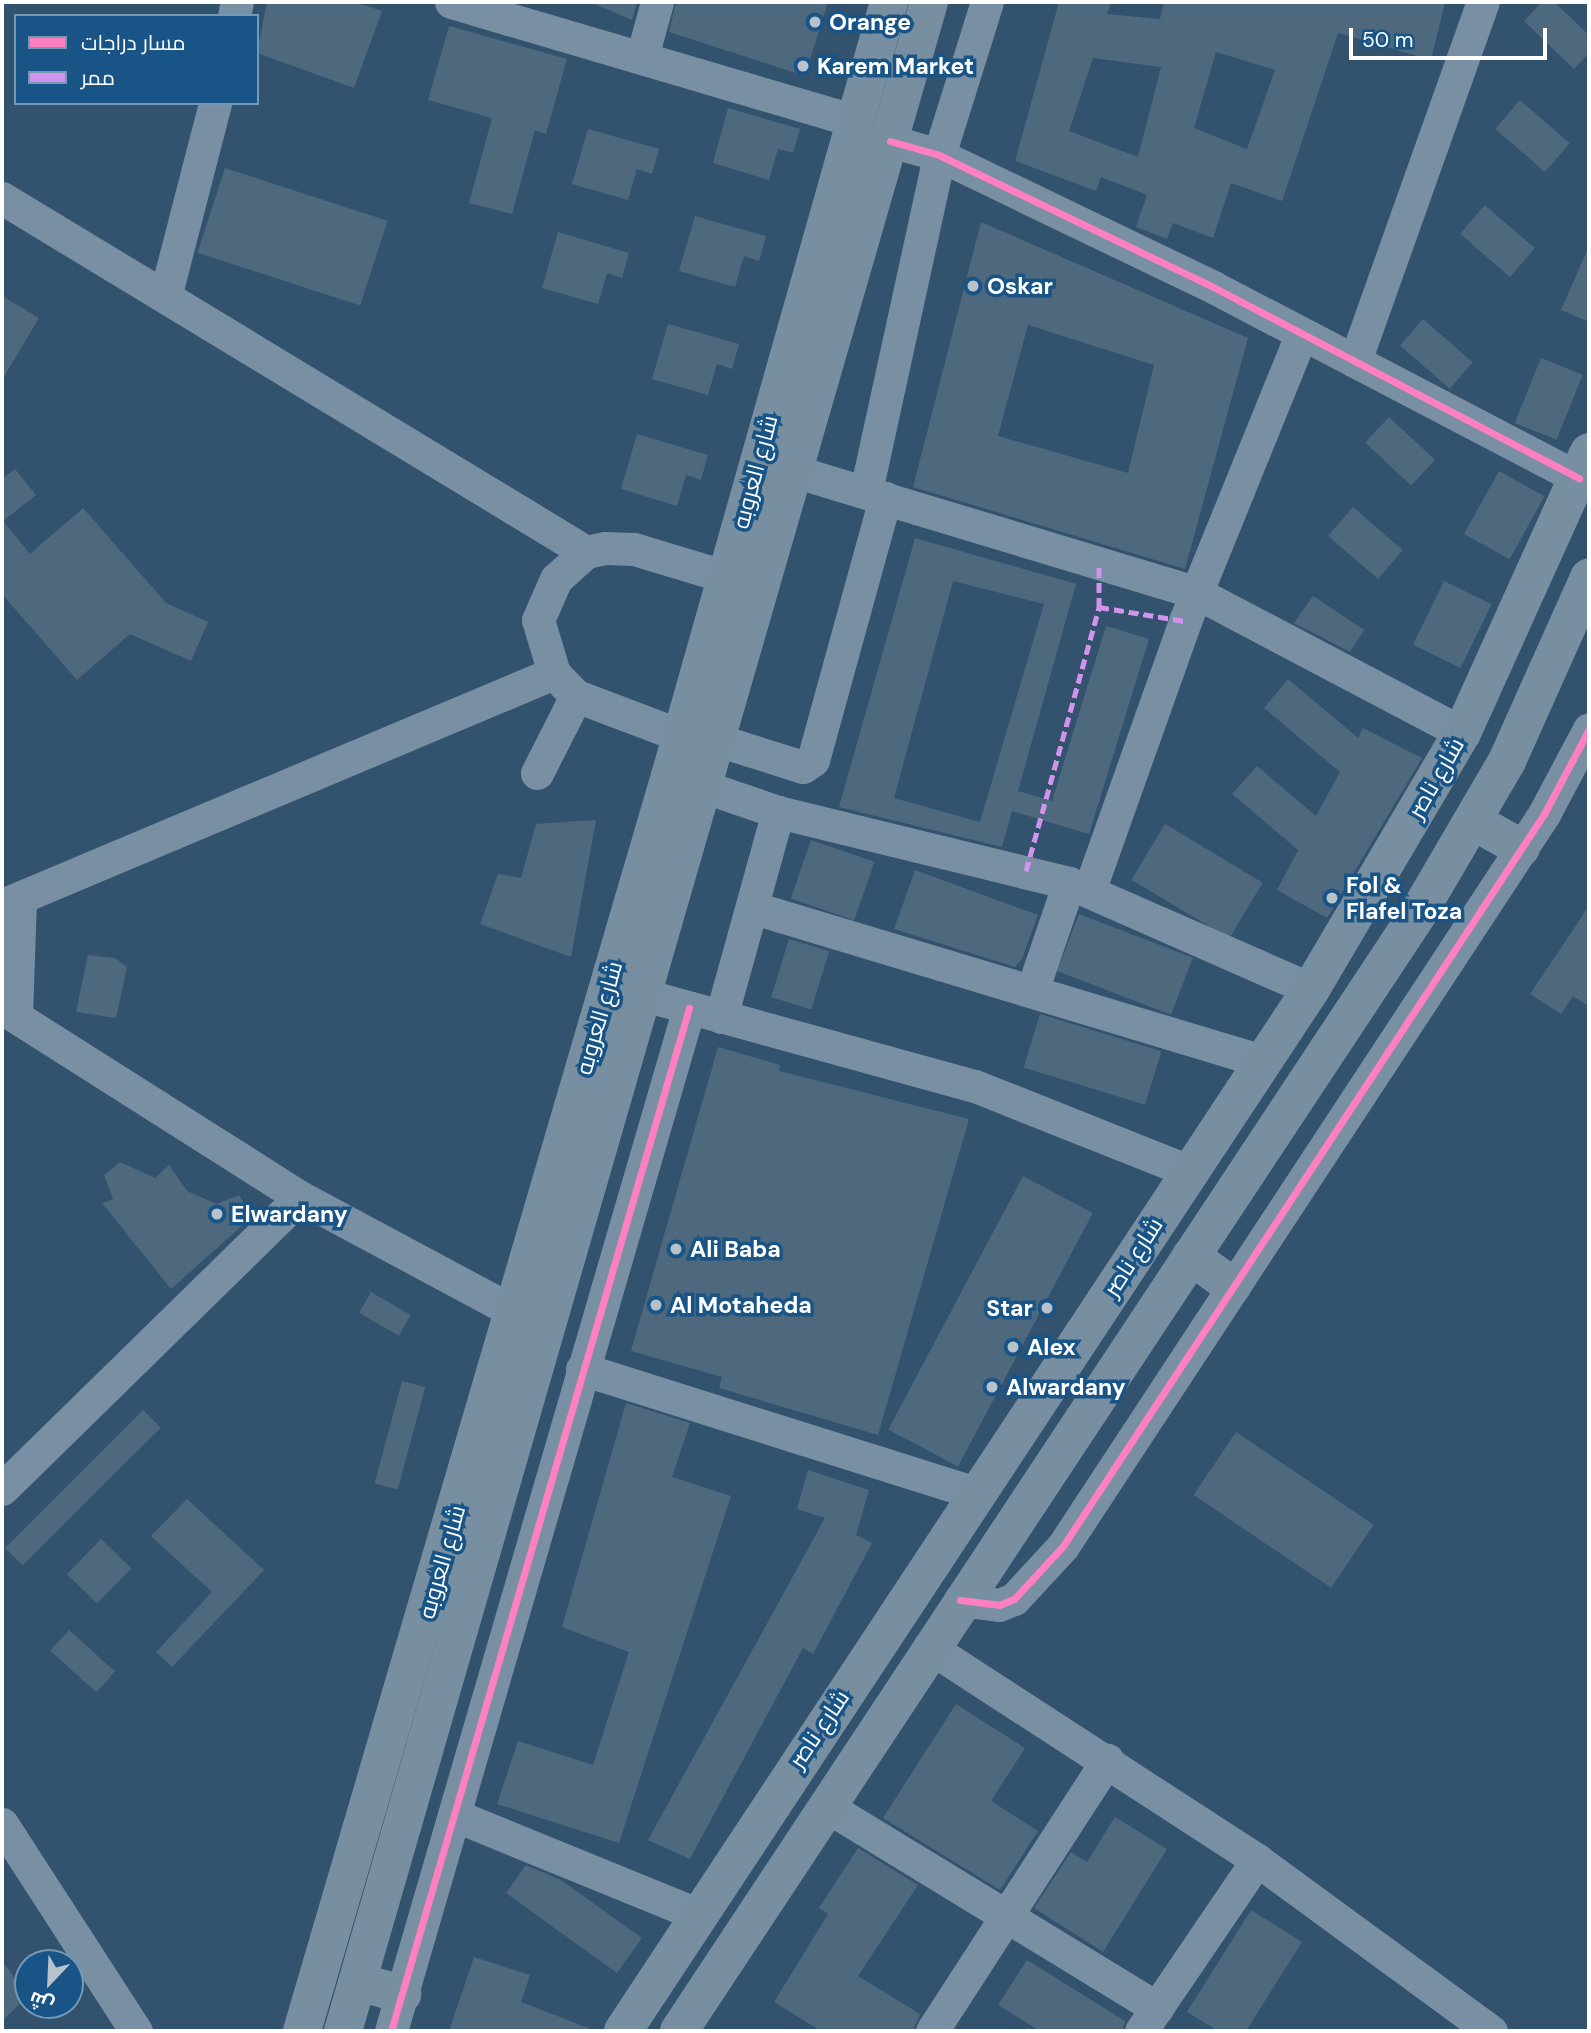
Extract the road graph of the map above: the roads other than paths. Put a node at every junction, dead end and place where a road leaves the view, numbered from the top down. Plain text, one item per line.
1 (451, 2) edge
2 (657, 2) edge
3 (889, 2) edge
4 (929, 2) edge
5 (987, 2) edge
6 (1483, 2) edge
7 (642, 57) junction
8 (214, 105) edge
9 (855, 121) junction
10 (890, 141) junction
11 (939, 155) junction
12 (2, 198) edge
13 (166, 293) junction
14 (1301, 336) junction
15 (1354, 361) junction
16 (1584, 465) edge
17 (797, 472) junction
18 (876, 494) junction
19 (586, 552) junction
20 (727, 577) junction
21 (1589, 578) edge
22 (1197, 593) junction
23 (565, 684) junction
24 (1589, 729) edge
25 (1462, 733) junction
26 (699, 738) junction
27 (537, 773) dead end
28 (705, 787) junction
29 (778, 812) junction
30 (1473, 821) junction
31 (1521, 848) junction
32 (1079, 887) junction
33 (11, 902) edge
34 (754, 908) junction
35 (1033, 988) junction
36 (1311, 989) junction
37 (645, 995) junction
38 (689, 1008) junction
39 (9, 1011) edge
40 (721, 1017) junction
41 (1262, 1060) junction
42 (1189, 1171) junction
43 (300, 1197) junction
44 (1191, 1256) junction
45 (1233, 1286) junction
46 (513, 1311) junction
47 (582, 1369) junction
48 (2, 1489) edge
49 (979, 1494) junction
50 (440, 1567) junction
51 (478, 1577) junction
52 (961, 1600) junction
53 (929, 1647) junction
54 (1107, 1760) junction
55 (826, 1806) junction
56 (454, 1815) junction
57 (2, 1824) edge
58 (738, 1853) junction
59 (1257, 1860) junction
60 (778, 1879) junction
61 (699, 1915) junction
62 (1008, 1916) junction
63 (358, 1982) junction
64 (402, 1994) junction
65 (1149, 2020) edge
66 (136, 2031) edge
67 (302, 2031) edge
68 (343, 2031) edge
69 (391, 2031) edge
70 (624, 2031) edge
71 (679, 2031) edge
72 (932, 2031) edge
73 (1491, 2031) edge

1 - 7 street
2 - 7 street
3 - 9 main road, شارع العروبه
4 - 10 main road, شارع العروبه
5 - 11 street
6 - 15 street
7 - 9 street
8 - 13 street
9 - 20 main road, شارع العروبه
10 - 11 street
10 - 17 main road, شارع العروبه
11 - 14 street
11 - 18 street
12 - 13 street
13 - 19 street
14 - 15 street
14 - 22 street
15 - 16 street
16 - 25 main road, شارع ناصر
17 - 18 street
17 - 26 main road, شارع العروبه
18 - 22 street
18 - 26 street
19 - 20 street
19 - 23 street
20 - 26 main road, شارع العروبه
21 - 30 main road, شارع ناصر
22 - 25 street
22 - 32 street
23 - 26 street
23 - 27 street
23 - 33 street
24 - 31 street
25 - 36 main road, شارع ناصر
26 - 28 main road, شارع العروبه
26 - 46 main road, شارع العروبه
28 - 29 street
28 - 37 main road, شارع العروبه
29 - 32 street
29 - 34 street
30 - 31 main road
30 - 44 main road, شارع ناصر
31 - 45 street
32 - 35 street
32 - 36 street
33 - 39 street
34 - 35 street
34 - 40 street
35 - 41 street
36 - 41 main road, شارع ناصر
37 - 38 street
37 - 51 main road, شارع العروبه
38 - 40 street
38 - 47 street
39 - 43 street
40 - 42 street
41 - 42 main road, شارع ناصر
42 - 49 main road, شارع ناصر
43 - 46 street
43 - 48 street
44 - 45 main road
44 - 52 main road, شارع ناصر
45 - 52 street
46 - 50 main road, شارع العروبه
47 - 49 street
47 - 56 street
49 - 58 main road, شارع ناصر
50 - 51 main road
50 - 67 main road, شارع العروبه
51 - 63 main road, شارع العروبه
52 - 53 main road, شارع ناصر
53 - 54 street
53 - 55 main road, شارع ناصر
54 - 59 street
54 - 62 street
55 - 60 main road, شارع ناصر
55 - 62 street
56 - 61 street
56 - 64 street
57 - 66 street
58 - 60 main road
58 - 61 main road, شارع ناصر
59 - 65 street
59 - 73 street
60 - 71 main road, شارع ناصر
61 - 70 main road, شارع ناصر
62 - 65 street
62 - 72 street
63 - 64 main road
63 - 68 main road, شارع العروبه
64 - 69 street

